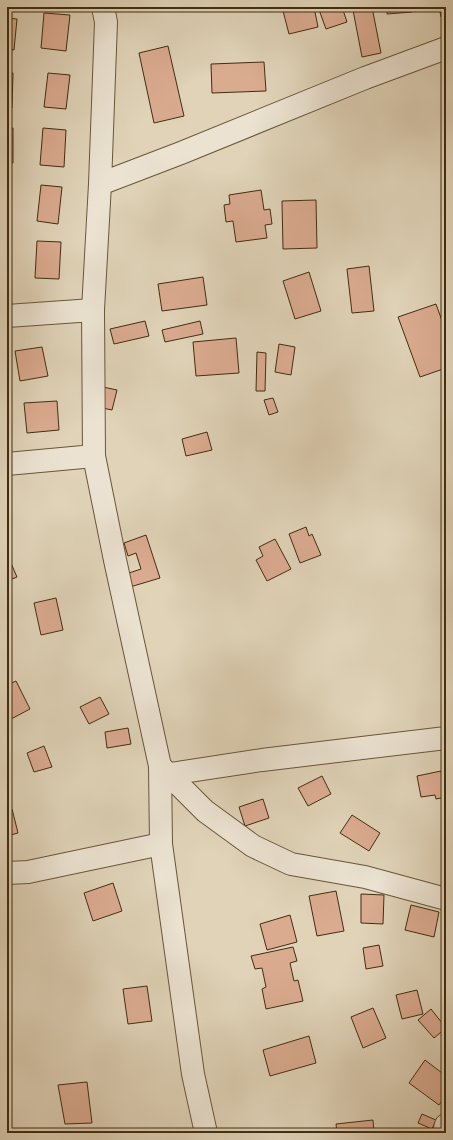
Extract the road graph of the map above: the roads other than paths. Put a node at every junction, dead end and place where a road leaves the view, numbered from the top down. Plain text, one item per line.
1 (104, 7) edge
2 (446, 48) edge
3 (100, 184) junction
4 (92, 310) junction
5 (7, 316) edge
6 (94, 456) junction
7 (7, 464) edge
8 (446, 738) edge
9 (165, 770) junction
10 (160, 844) junction
11 (7, 873) edge
12 (446, 900) edge
13 (446, 1125) edge
14 (206, 1133) edge
15 (444, 1133) edge

1 - 3 street
2 - 3 street
3 - 4 street
4 - 5 street
4 - 6 street
6 - 7 street
6 - 9 street
8 - 9 street
9 - 10 street
9 - 12 street
10 - 11 street
10 - 14 street
13 - 15 street

